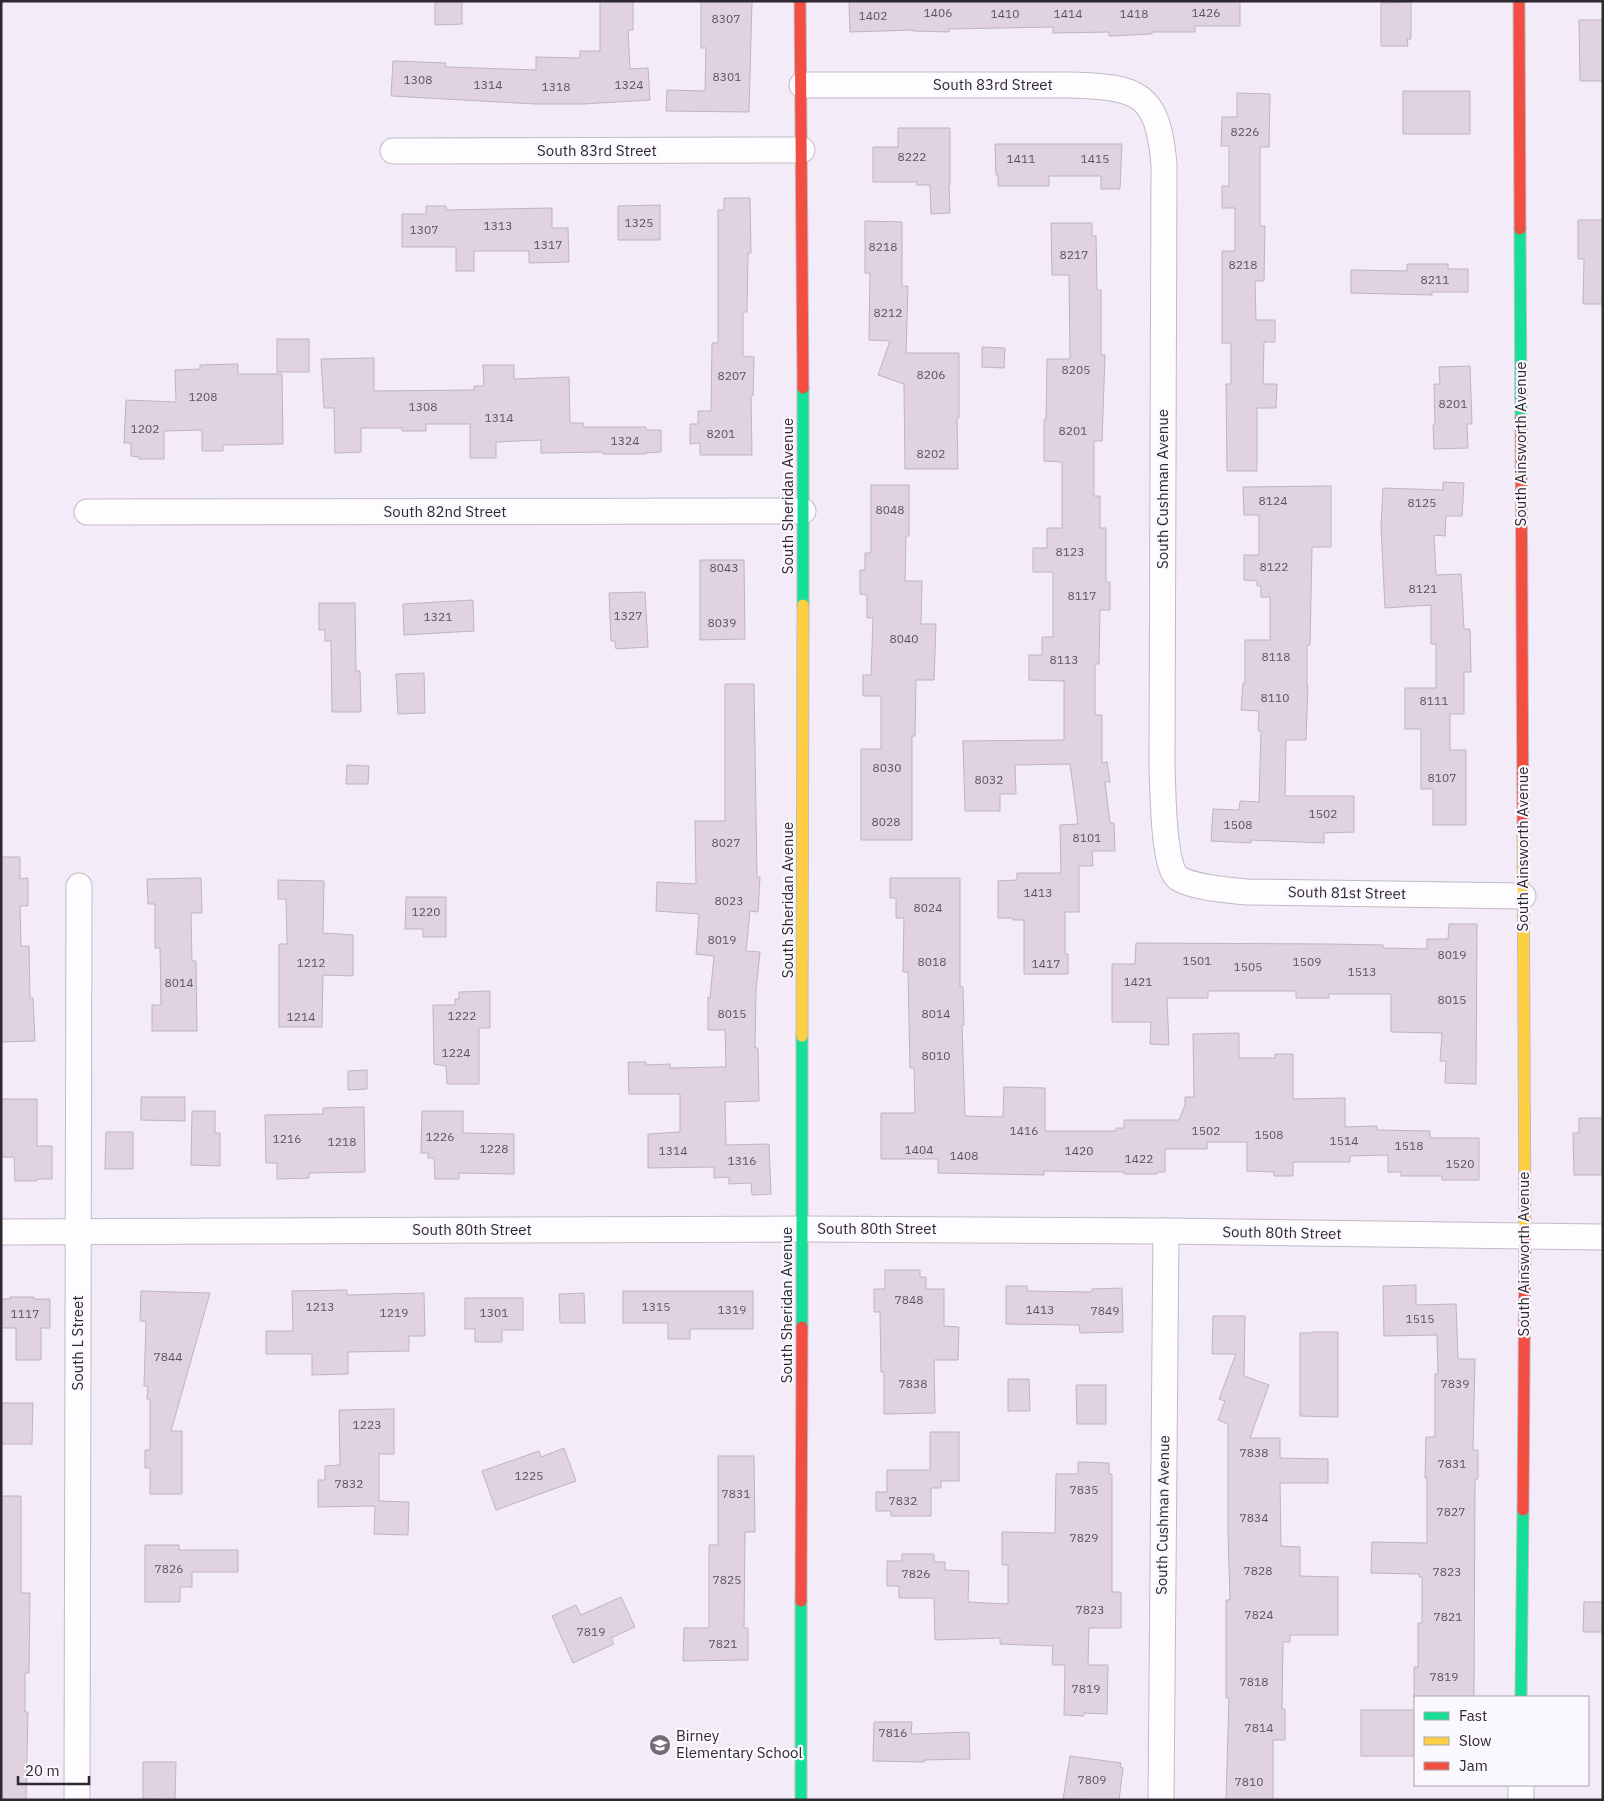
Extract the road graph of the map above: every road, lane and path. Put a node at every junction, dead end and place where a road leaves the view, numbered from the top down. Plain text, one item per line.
1 (800, 1) edge
2 (1519, 1) edge
3 (802, 84) junction
4 (1149, 106) joint
5 (802, 150) junction
6 (392, 152) dead end
7 (803, 511) junction
8 (86, 512) dead end
9 (1174, 874) joint
10 (79, 886) dead end
11 (1523, 896) junction
12 (803, 1228) junction
13 (1166, 1231) junction
14 (1, 1232) edge
15 (78, 1232) junction
16 (1525, 1237) junction
17 (1603, 1237) edge
18 (1522, 1696) edge
19 (1521, 1786) edge
20 (76, 1800) edge
21 (801, 1800) edge
22 (1161, 1800) edge
23 (1521, 1800) edge

1 - 3 street, South Sheridan Avenue
2 - 11 street, South Ainsworth Avenue
3 - 4 street, South 83rd Street
3 - 5 street, South Sheridan Avenue
4 - 9 street, South Cushman Avenue
5 - 6 street, South 83rd Street
5 - 7 street, South Sheridan Avenue
7 - 8 street, South 82nd Street
7 - 12 street, South Sheridan Avenue
9 - 11 street, South 81st Street
10 - 15 street, South L Street
11 - 16 street, South Ainsworth Avenue
12 - 13 street, South 80th Street
12 - 15 street, South 80th Street
12 - 21 street, South Sheridan Avenue
13 - 16 street, South 80th Street
13 - 22 street, South Cushman Avenue
14 - 15 street, South 80th Street
15 - 20 street, South L Street
16 - 17 street, South 80th Street
16 - 18 street, South Ainsworth Avenue
19 - 23 street

